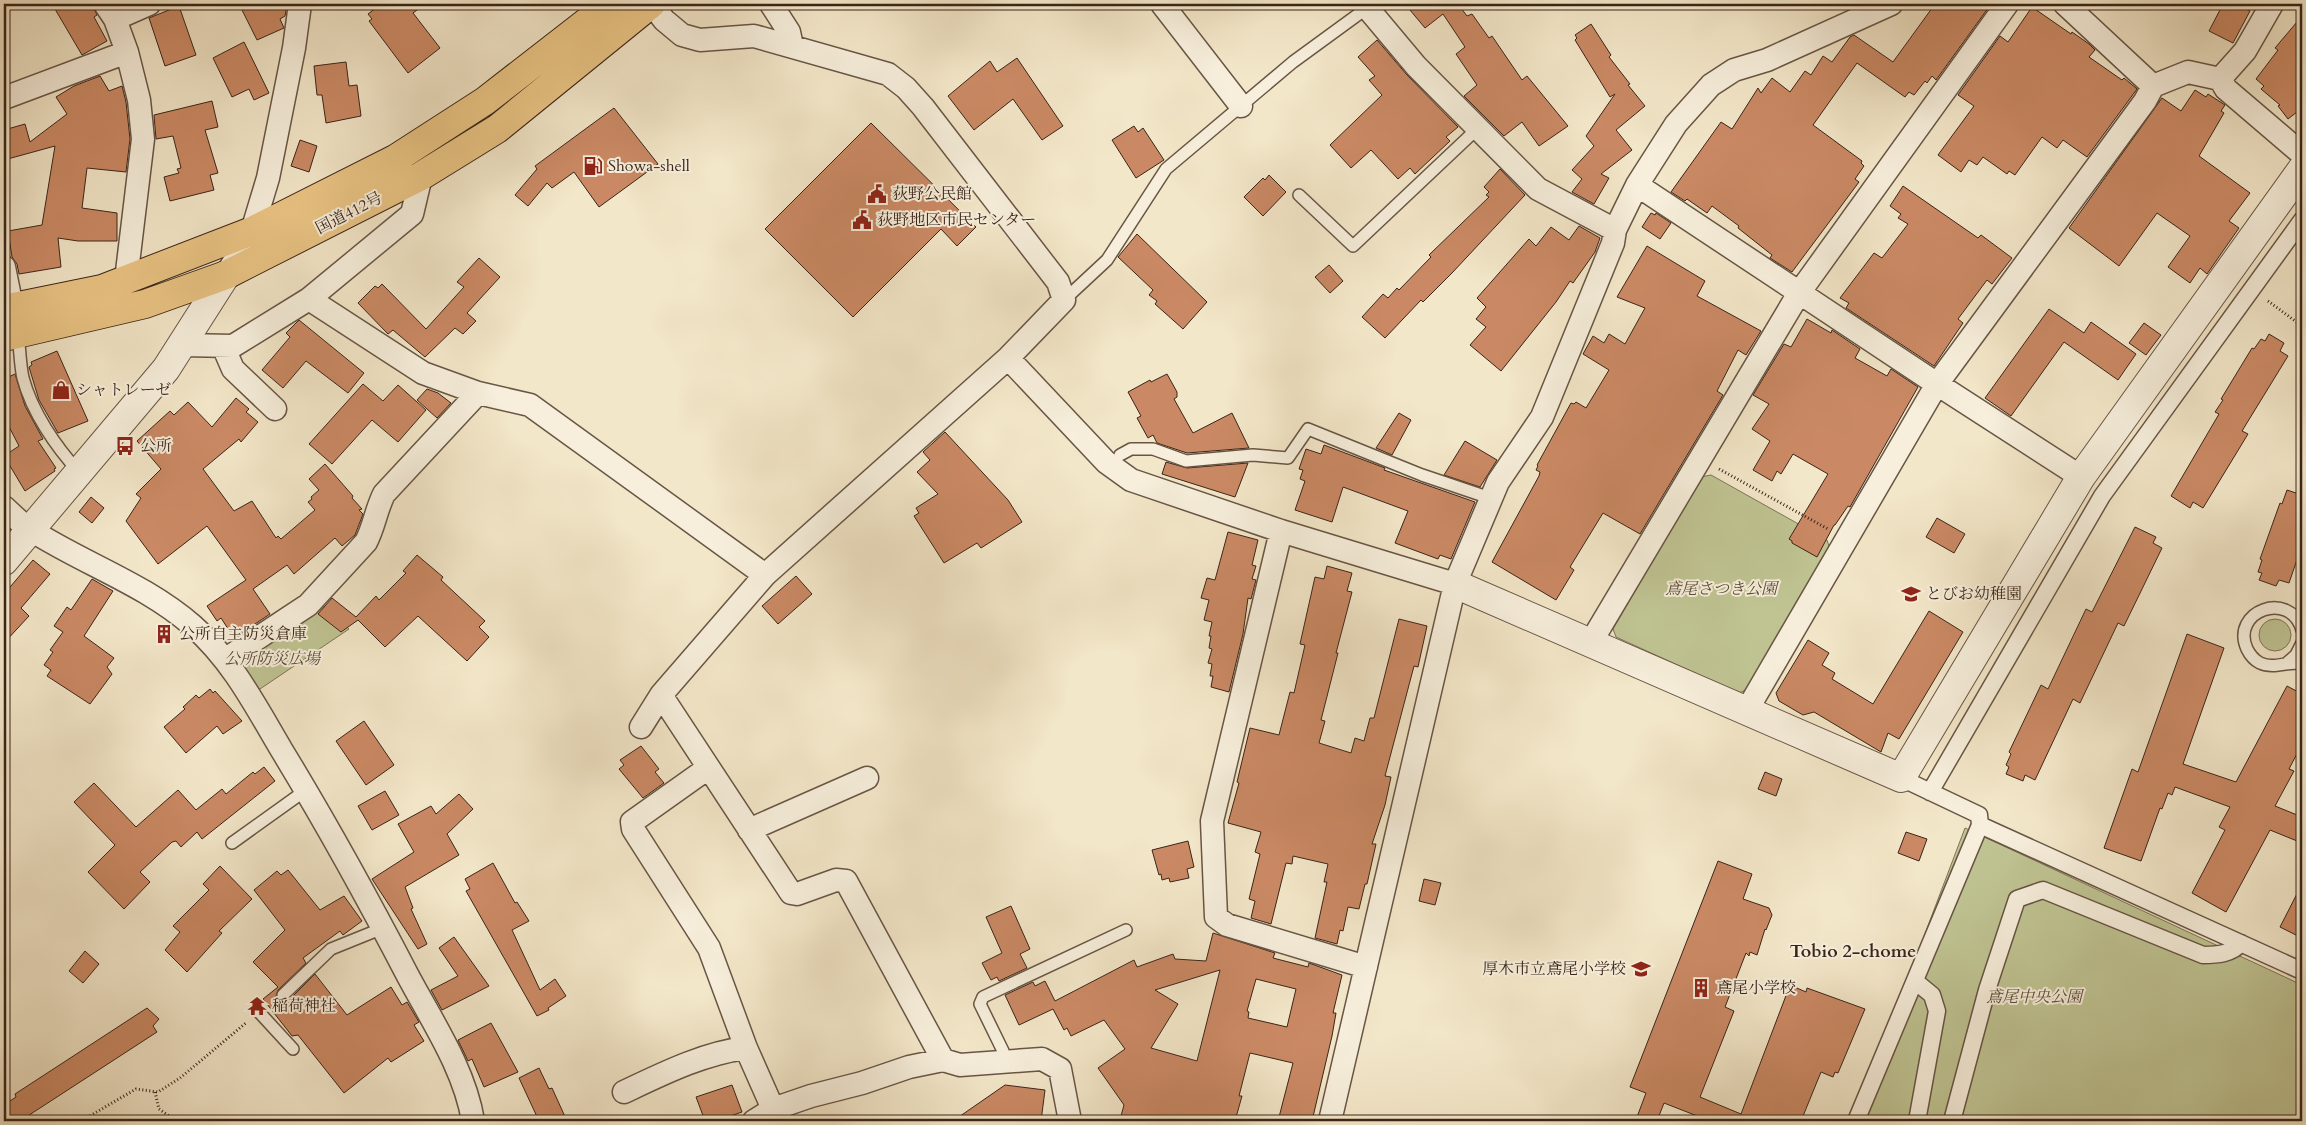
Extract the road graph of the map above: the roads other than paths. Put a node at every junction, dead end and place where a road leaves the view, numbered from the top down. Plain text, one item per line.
1 (149, 4) edge
2 (300, 4) edge
3 (610, 4) edge
4 (652, 4) edge
5 (771, 4) edge
6 (1162, 4) edge
7 (1891, 4) edge
8 (2007, 4) edge
9 (2065, 4) edge
10 (2272, 4) edge
11 (1365, 6) edge
12 (110, 11) edge
13 (792, 46) junction
14 (127, 52) junction
15 (2220, 79) junction
16 (2153, 86) junction
17 (4, 98) edge
18 (1241, 106) junction
19 (1477, 129) junction
20 (2302, 154) edge
21 (2302, 168) edge
22 (421, 176) junction
23 (1637, 185) junction
24 (1299, 195) dead end
25 (2302, 220) edge
26 (1615, 230) junction
27 (252, 232) junction
28 (4, 267) edge
29 (226, 274) junction
30 (126, 280) junction
31 (1799, 293) junction
32 (310, 299) junction
33 (1064, 300) junction
34 (8, 308) edge
35 (11, 336) edge
36 (182, 346) junction
37 (222, 346) junction
38 (1008, 358) junction
39 (1937, 384) junction
40 (478, 393) junction
41 (275, 410) dead end
42 (1113, 458) junction
43 (79, 473) junction
44 (2081, 477) junction
45 (1490, 498) junction
46 (4, 507) edge
47 (30, 530) junction
48 (1282, 531) junction
49 (4, 561) edge
50 (765, 574) junction
51 (1455, 584) junction
52 (2302, 630) edge
53 (1591, 642) junction
54 (2302, 643) edge
55 (226, 659) junction
56 (2288, 662) junction
57 (2302, 664) edge
58 (661, 694) junction
59 (1746, 710) junction
60 (641, 727) dead end
61 (708, 768) junction
62 (867, 778) dead end
63 (1901, 778) junction
64 (306, 790) junction
65 (1930, 792) junction
66 (1980, 825) junction
67 (750, 830) junction
68 (232, 843) dead end
69 (383, 928) junction
70 (1126, 930) dead end
71 (2241, 943) junction
72 (1366, 967) junction
73 (2302, 971) edge
74 (1915, 981) junction
75 (283, 995) dead end
76 (259, 1012) road end
77 (746, 1048) junction
78 (293, 1049) dead end
79 (943, 1060) junction
80 (1005, 1062) junction
81 (624, 1092) dead end
82 (1920, 1104) junction
83 (774, 1109) junction
84 (1069, 1120) edge
85 (473, 1121) edge
86 (754, 1121) edge
87 (1330, 1121) edge
88 (1856, 1121) edge
89 (1906, 1121) edge
90 (1917, 1121) edge
91 (1952, 1121) edge

1 - 12 street
2 - 27 street
3 - 27 highway, 国道412号
4 - 13 street
4 - 22 highway, 国道412号
5 - 13 street
6 - 18 street
7 - 23 street
8 - 31 street
9 - 16 street
10 - 15 street
11 - 18 lane
11 - 19 street
12 - 14 street
13 - 33 street
14 - 17 street
14 - 30 street
15 - 16 street
15 - 20 street
16 - 39 street
18 - 33 lane
19 - 24 lane
19 - 26 street
21 - 44 street
22 - 29 highway, 国道412号
22 - 32 street
23 - 26 street
23 - 31 street
25 - 65 street
26 - 45 street
27 - 29 street
27 - 30 highway, 国道412号
28 - 34 street
29 - 35 highway, 国道412号
29 - 36 street
30 - 34 highway, 国道412号
31 - 39 street
31 - 53 street
32 - 37 street
32 - 40 street
33 - 38 street
35 - 43 lane
36 - 37 street
36 - 43 street
37 - 41 street
38 - 42 street
38 - 50 street
39 - 44 street
39 - 59 street
40 - 50 street
40 - 55 street
42 - 45 lane
42 - 48 street
43 - 47 street
44 - 63 street
45 - 51 street
46 - 47 street
47 - 49 street
47 - 55 street
48 - 51 street
48 - 72 street
50 - 58 street
51 - 53 street
51 - 72 street
52 - 56 lane
53 - 59 street
54 - 56 lane
55 - 64 street
56 - 57 lane
58 - 60 street
58 - 61 street
59 - 63 street
61 - 67 street
61 - 77 street
62 - 67 street
63 - 65 street
64 - 68 lane
64 - 69 street
65 - 66 street
66 - 71 street
66 - 74 street
67 - 79 street
69 - 75 lane
69 - 85 street
70 - 80 lane
71 - 73 street
71 - 91 street
72 - 87 street
74 - 82 street
74 - 88 street
76 - 78 lane
77 - 81 street
77 - 83 street
79 - 80 street
79 - 83 street
80 - 84 street
82 - 89 street
82 - 90 street
83 - 86 street

